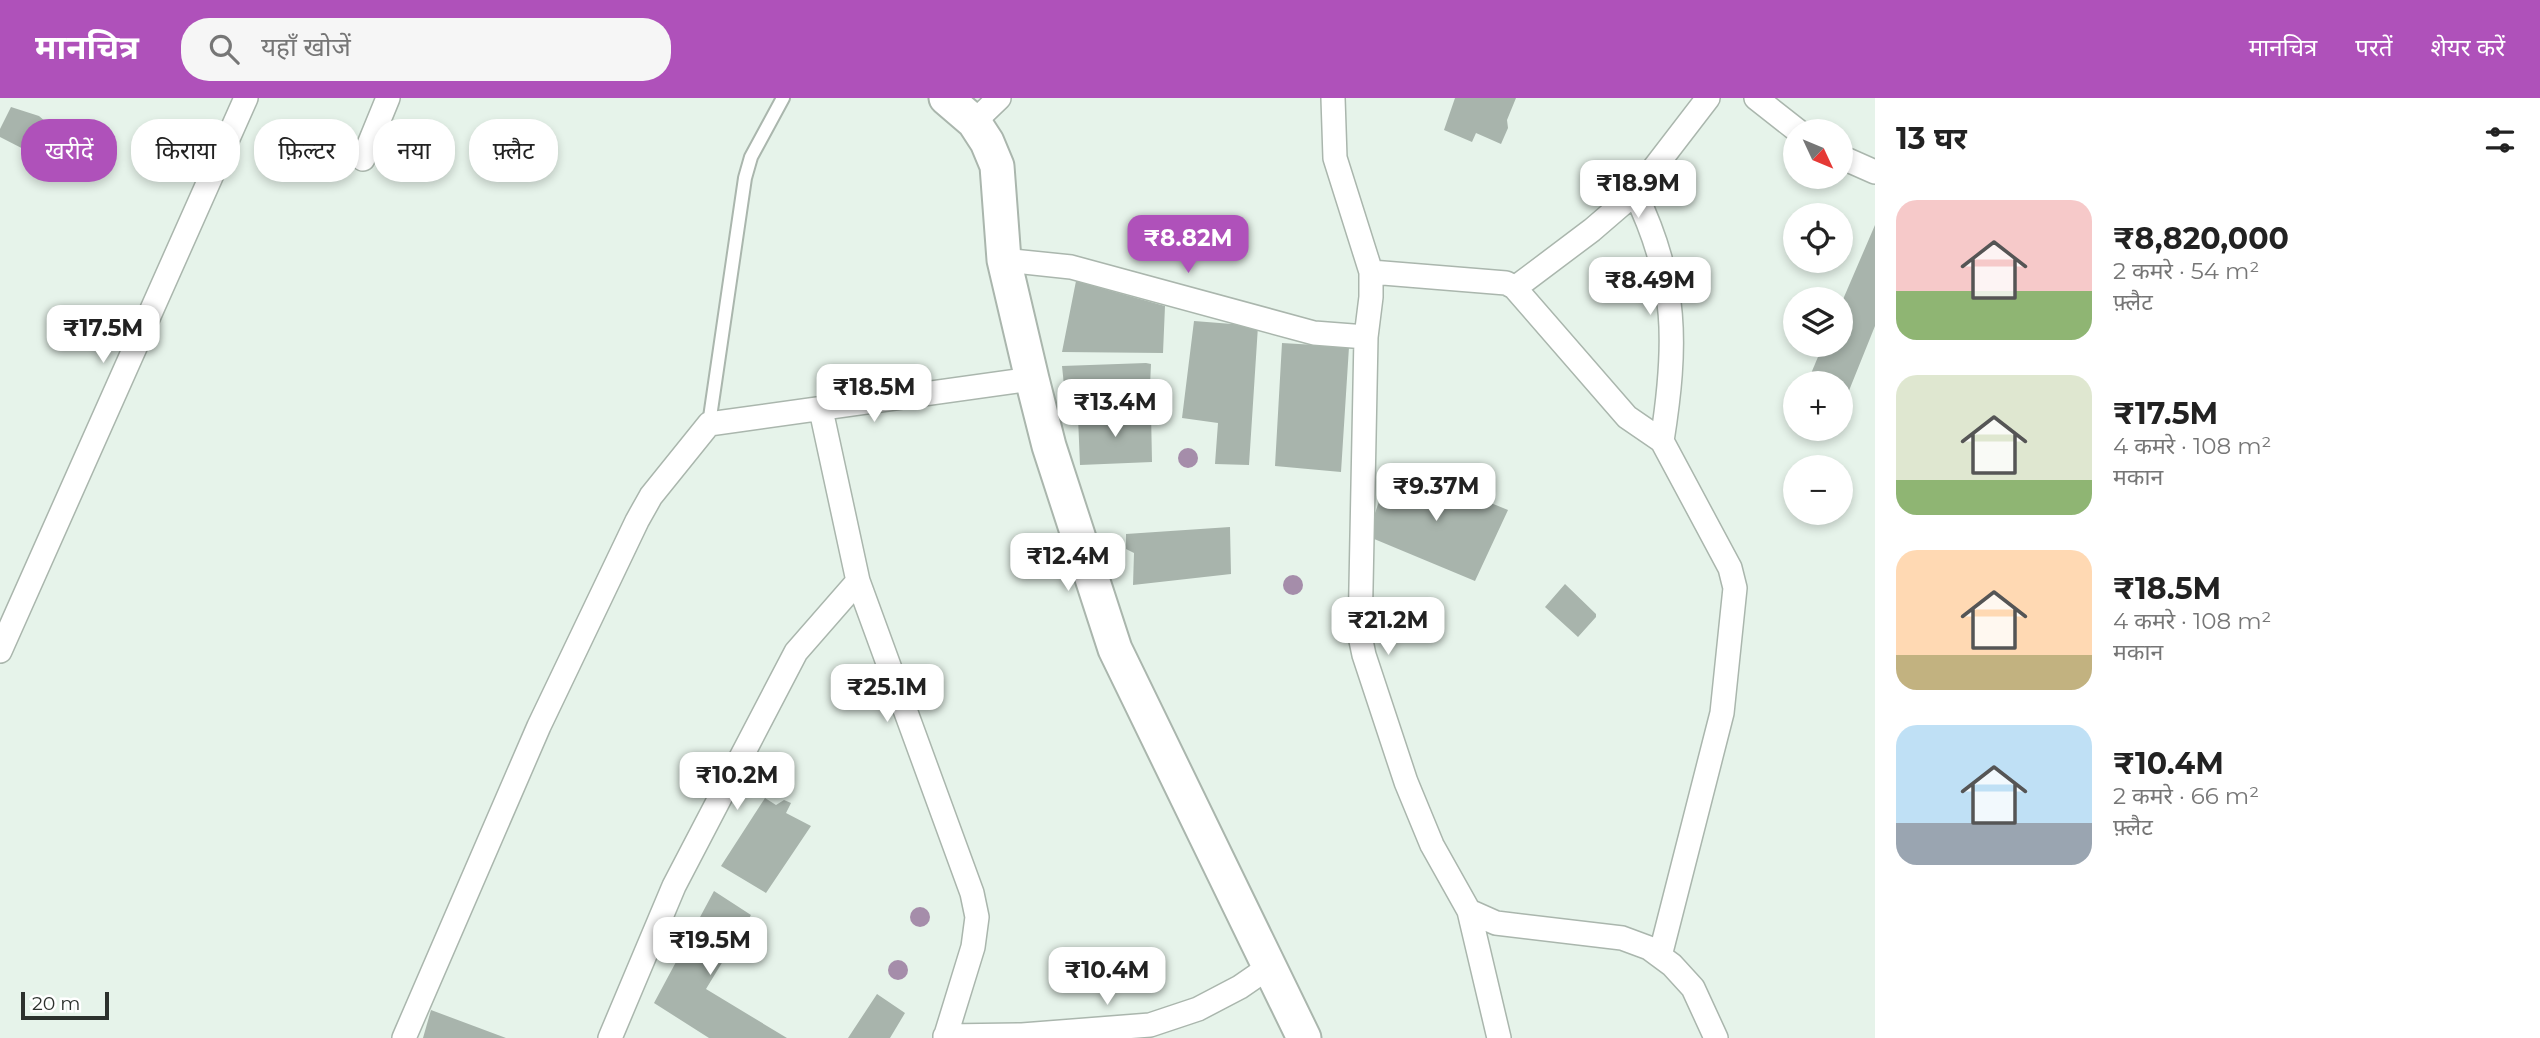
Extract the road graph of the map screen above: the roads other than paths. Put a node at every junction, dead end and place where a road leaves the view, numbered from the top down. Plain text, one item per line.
1 (246, 98) edge
2 (388, 98) edge
3 (783, 98) edge
4 (946, 98) edge
5 (999, 98) edge
6 (1333, 98) edge
7 (1708, 98) edge
8 (1756, 98) edge
9 (1783, 119) edge
10 (974, 122) junction
11 (363, 159) dead end
12 (1853, 162) edge
13 (1875, 172) edge
14 (1635, 193) junction
15 (1004, 260) junction
16 (1371, 272) junction
17 (1515, 288) junction
18 (1366, 337) junction
19 (1032, 379) junction
20 (821, 410) junction
21 (709, 424) junction
22 (1662, 441) junction
23 (858, 581) junction
24 (0, 651) edge
25 (1469, 911) junction
26 (1660, 956) junction
27 (1269, 967) junction
28 (1148, 1032) edge
29 (945, 1037) edge
30 (404, 1038) edge
31 (611, 1038) edge
32 (1304, 1038) edge
33 (1499, 1038) edge
34 (1716, 1038) edge

1 - 24 street
2 - 11 street
3 - 21 lane
4 - 10 street
5 - 10 street
6 - 16 street
7 - 14 street
8 - 9 street
10 - 15 street
12 - 13 street
14 - 17 street
14 - 22 street
15 - 18 street
15 - 19 street
16 - 17 street
16 - 18 street
17 - 22 street
18 - 25 street
19 - 20 street
19 - 27 street
20 - 21 street
20 - 23 street
21 - 30 street
22 - 26 street
23 - 29 street
23 - 31 street
25 - 26 street
25 - 33 street
26 - 34 street
27 - 28 street
27 - 32 street
28 - 29 street

